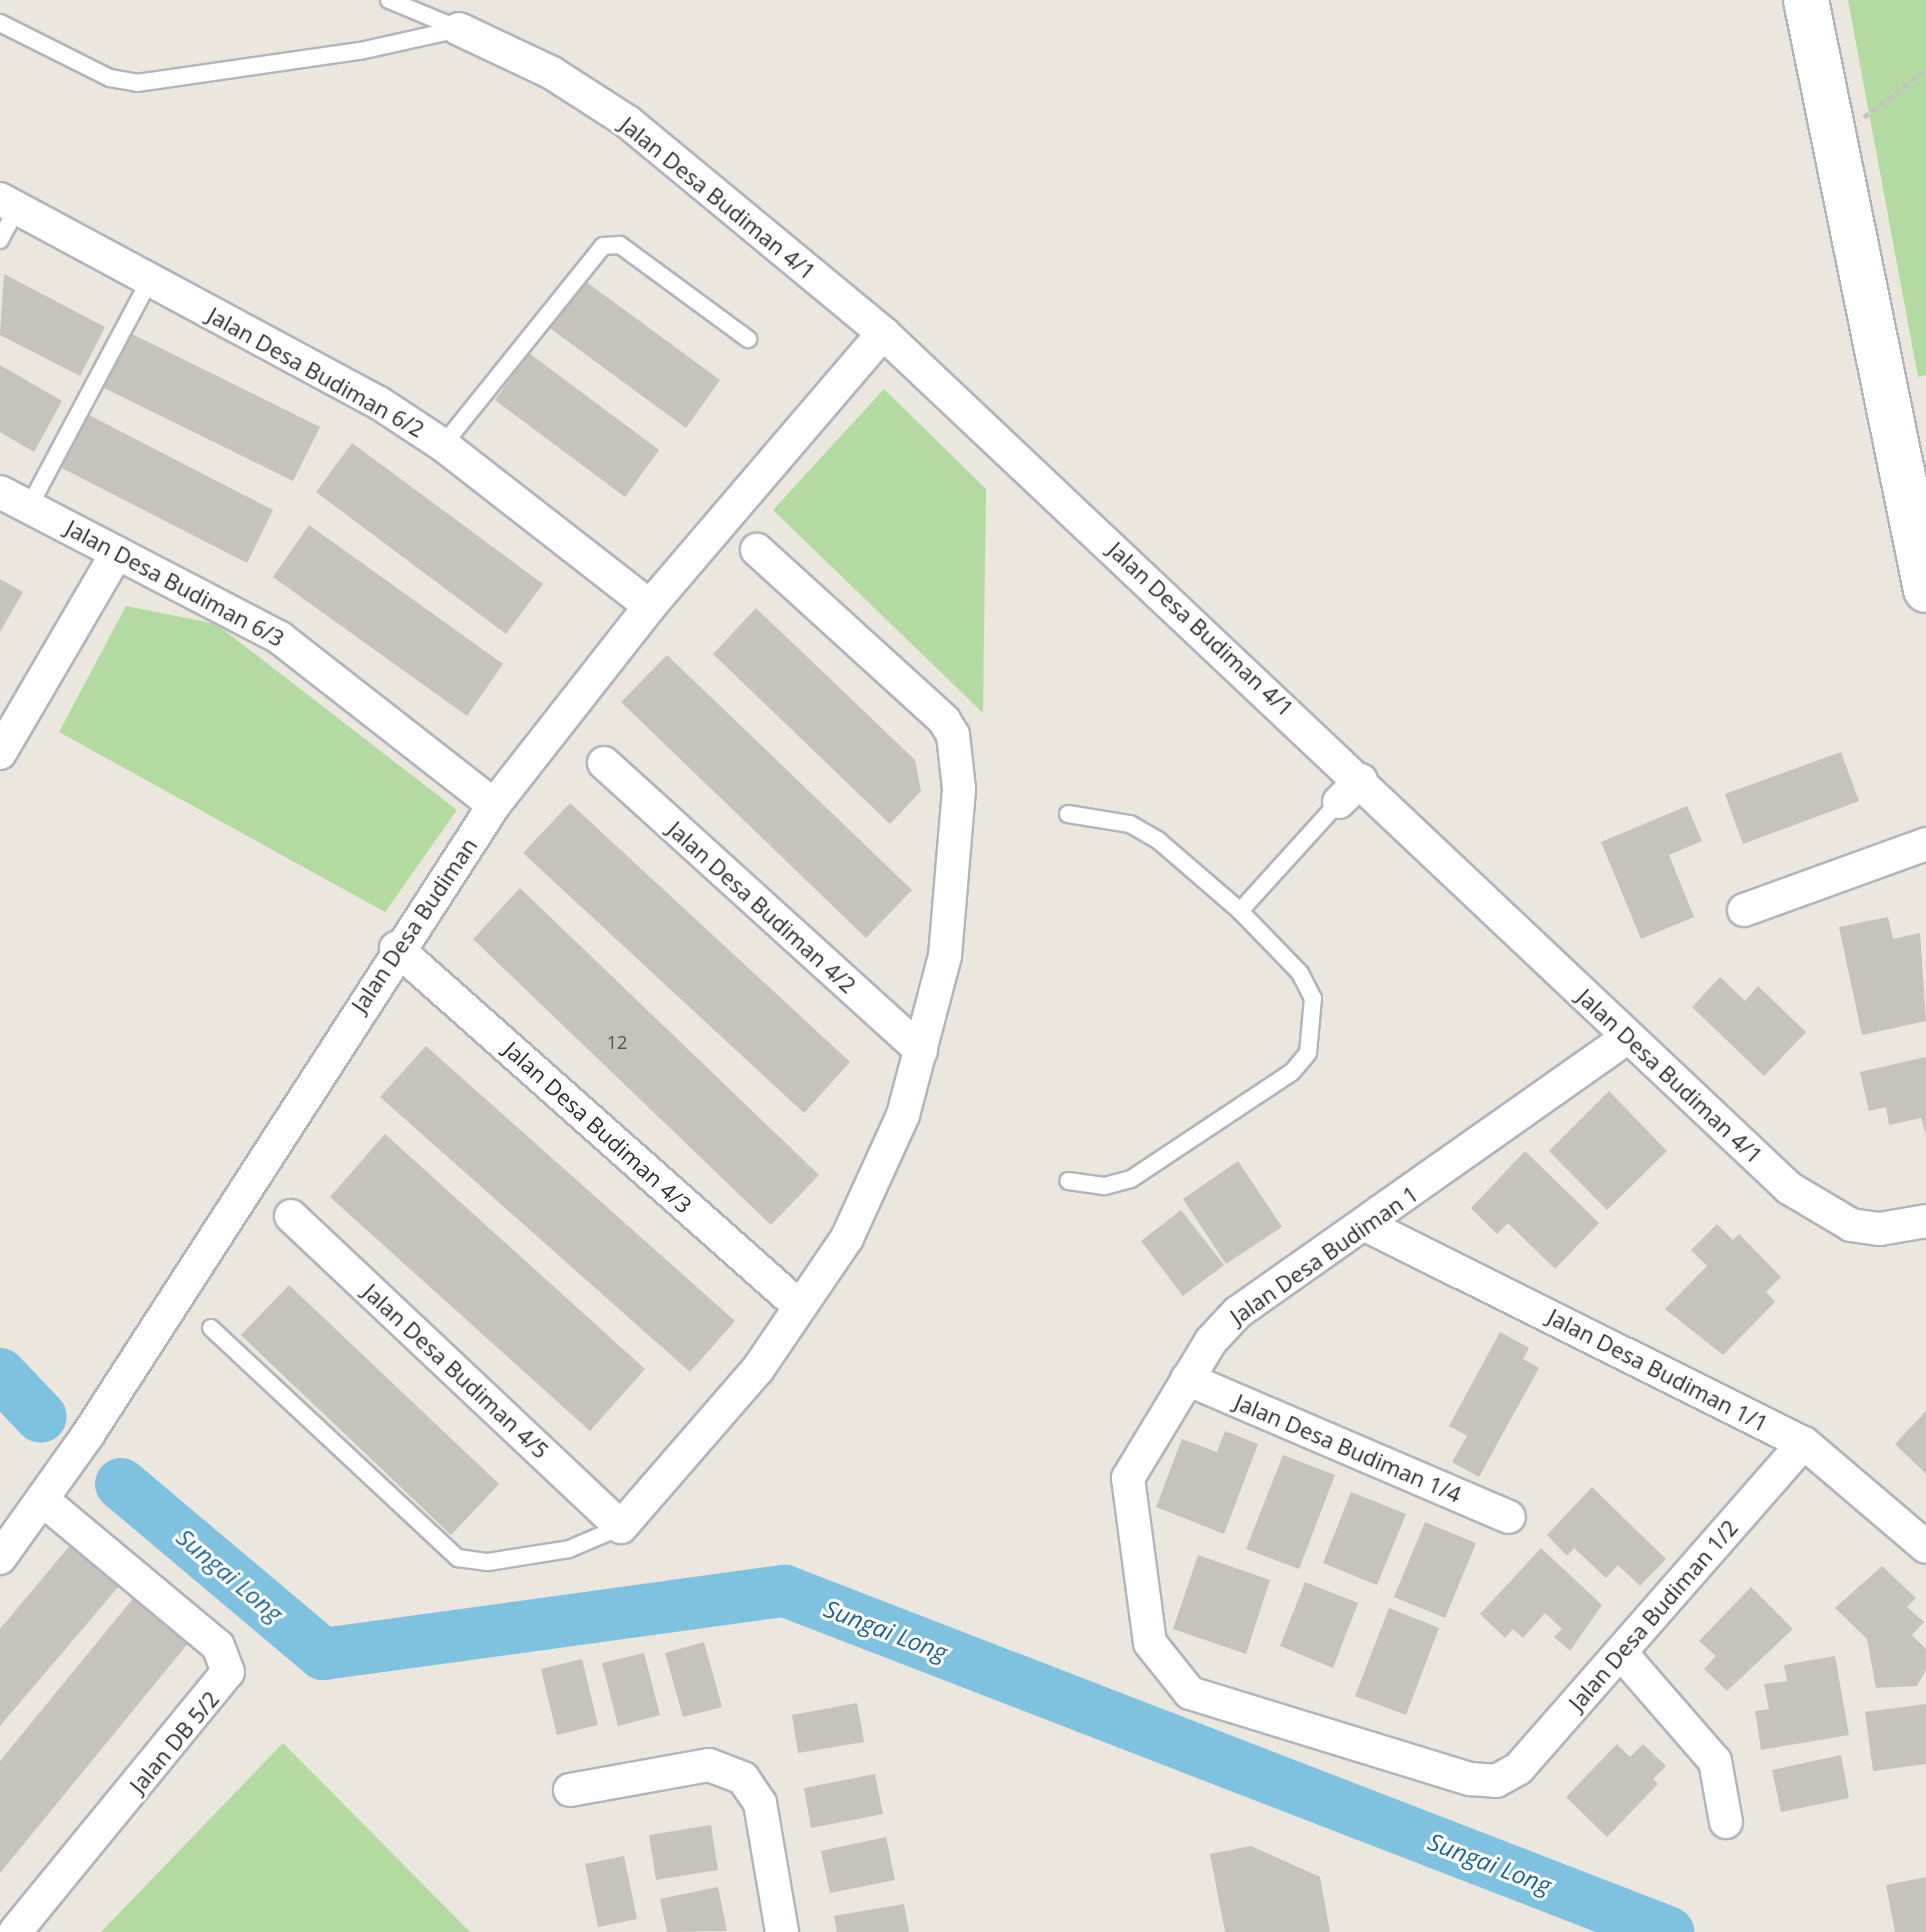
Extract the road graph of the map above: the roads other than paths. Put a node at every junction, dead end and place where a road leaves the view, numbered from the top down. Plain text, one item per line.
1 (389, 0) edge
2 (1806, 0) edge
3 (0, 23) edge
4 (459, 29) junction
5 (9, 204) edge
6 (0, 240) edge
7 (150, 279) junction
8 (883, 333) junction
9 (748, 339) dead end
10 (443, 445) junction
11 (0, 492) edge
12 (30, 505) junction
13 (757, 550) dead end
14 (117, 553) junction
15 (1926, 590) edge
16 (650, 606) junction
17 (0, 753) edge
18 (604, 763) dead end
19 (1350, 791) junction
20 (494, 805) junction
21 (1068, 814) dead end
22 (1926, 844) edge
23 (1744, 910) dead end
24 (1240, 911) junction
25 (396, 948) junction
26 (1628, 1037) junction
27 (921, 1050) junction
28 (1068, 1181) dead end
29 (291, 1216) dead end
30 (1926, 1221) edge
31 (1368, 1226) junction
32 (799, 1306) junction
33 (211, 1328) dead end
34 (1187, 1379) junction
35 (1804, 1443) junction
36 (44, 1501) junction
37 (1509, 1517) dead end
38 (621, 1527) junction
39 (1926, 1547) edge
40 (0, 1558) edge
41 (1621, 1653) junction
42 (1496, 1781) joint
43 (570, 1790) dead end
44 (1726, 1822) dead end
45 (15, 1932) edge
46 (782, 1932) edge

1 - 4 lane
2 - 15 street
3 - 4 lane
4 - 8 street, Jalan Desa Budiman 4/1
5 - 6 lane
5 - 7 street, Jalan Desa Budiman 6/2
7 - 10 street, Jalan Desa Budiman 6/2
7 - 12 lane
8 - 16 street, Jalan Desa Budiman
8 - 19 street, Jalan Desa Budiman 4/1
9 - 10 lane
10 - 16 street, Jalan Desa Budiman 6/2
11 - 12 street, Jalan Desa Budiman 6/3
12 - 14 street, Jalan Desa Budiman 6/3
13 - 27 street
14 - 17 street
14 - 20 street, Jalan Desa Budiman 6/3
16 - 20 street, Jalan Desa Budiman
18 - 27 street, Jalan Desa Budiman 4/2
19 - 24 lane
19 - 26 street, Jalan Desa Budiman 4/1
20 - 25 street, Jalan Desa Budiman
21 - 24 lane
22 - 23 street
24 - 28 lane
25 - 32 street, Jalan Desa Budiman 4/3
25 - 36 street, Jalan Desa Budiman
26 - 30 street, Jalan Desa Budiman 4/1
26 - 31 street, Jalan Desa Budiman 1
27 - 32 street
29 - 38 street, Jalan Desa Budiman 4/5
31 - 34 street, Jalan Desa Budiman 1
31 - 35 street, Jalan Desa Budiman 1/1
32 - 38 street
33 - 38 lane
34 - 37 street, Jalan Desa Budiman 1/4
34 - 42 street, Jalan Desa Budiman 1
35 - 39 street, Jalan Desa Budiman 1/1
35 - 41 street, Jalan Desa Budiman 1/2
36 - 40 street, Jalan Desa Budiman
36 - 45 street, Jalan DB 5/2
41 - 42 street, Jalan Desa Budiman 1/2
41 - 44 street
43 - 46 street

